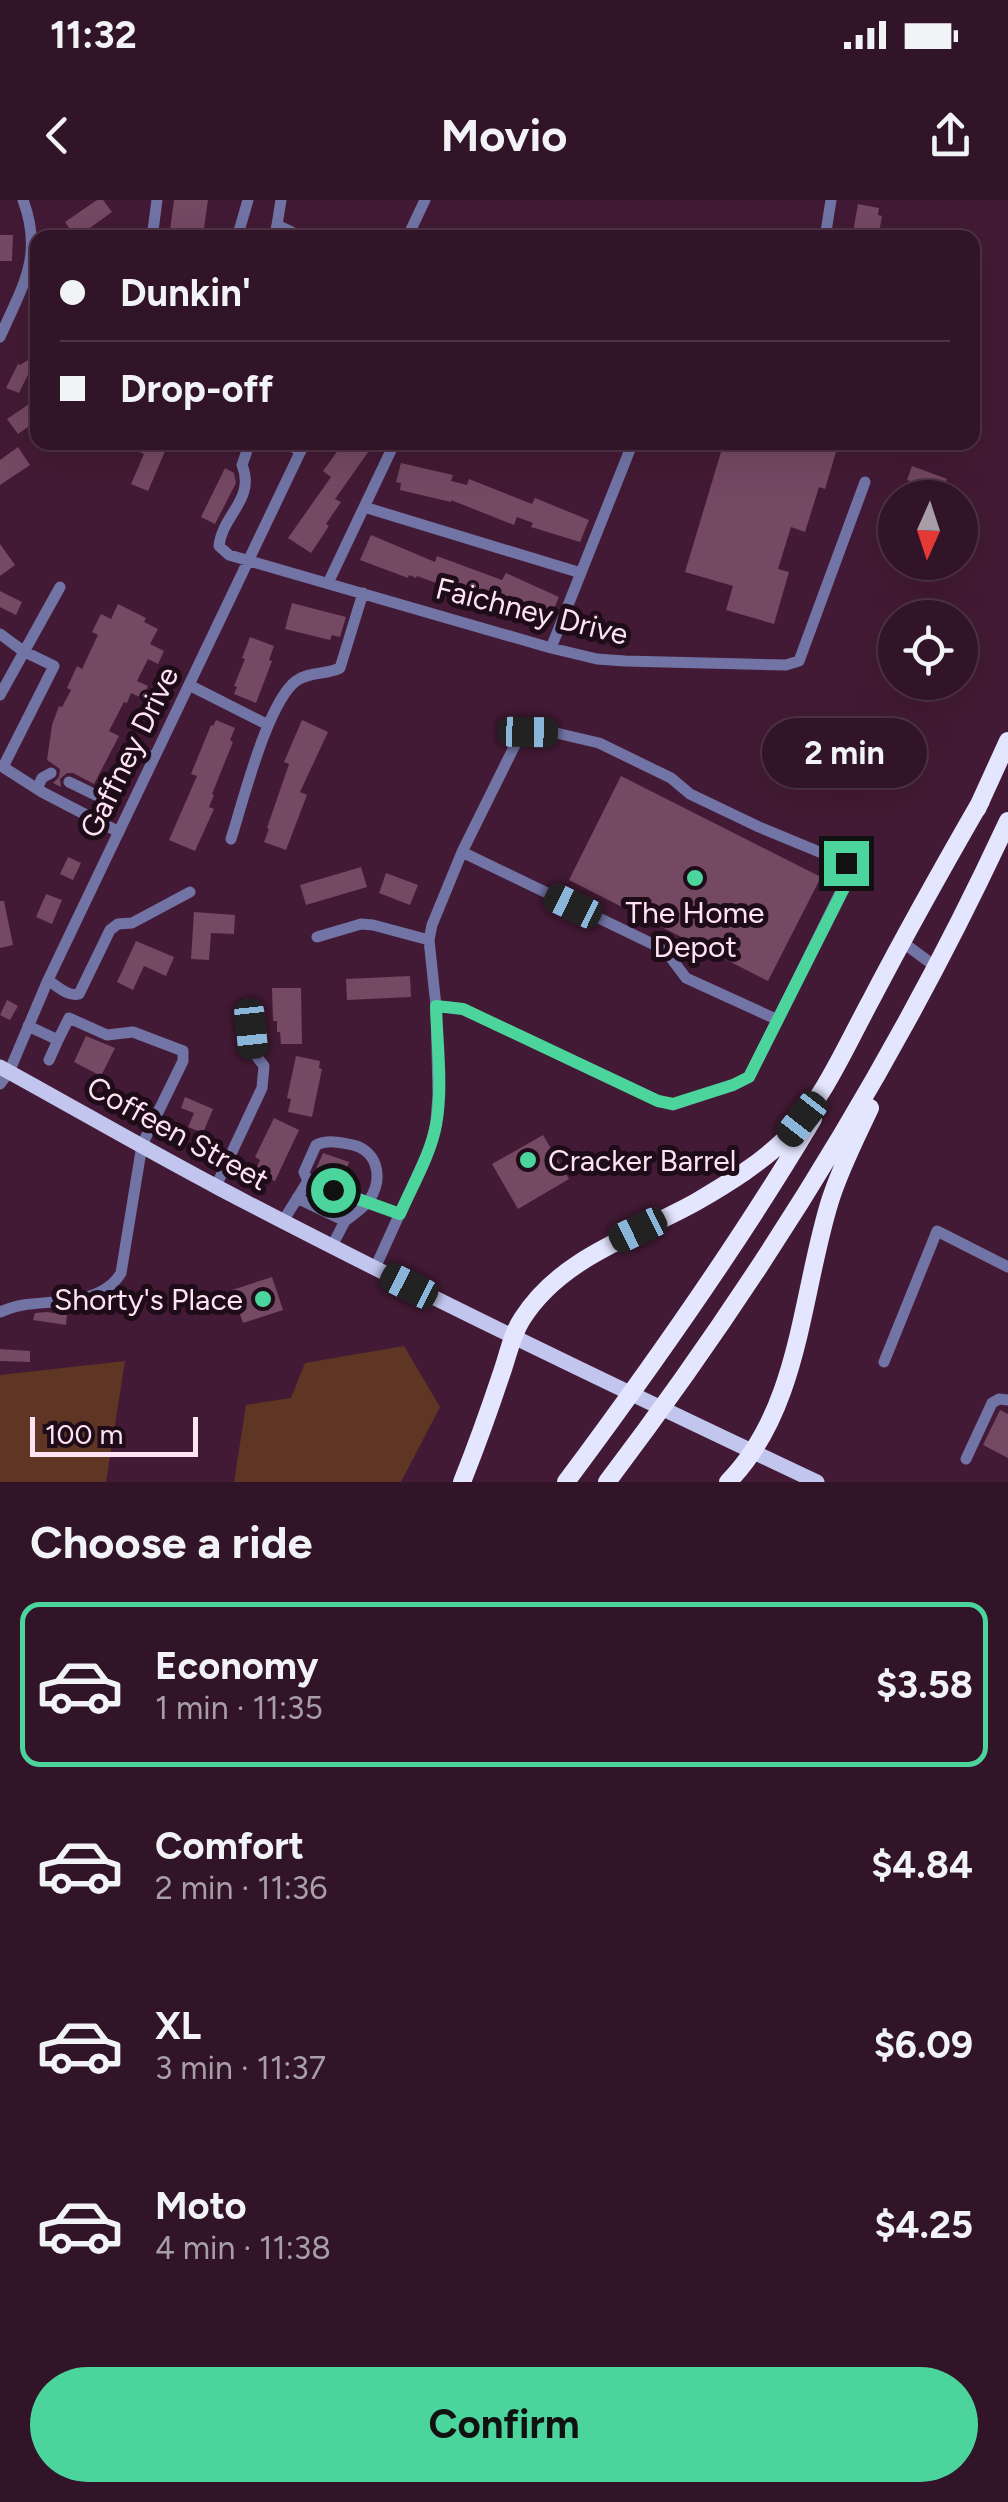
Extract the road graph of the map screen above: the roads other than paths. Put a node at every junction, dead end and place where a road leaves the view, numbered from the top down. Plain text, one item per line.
1 (23, 200) edge
2 (157, 200) edge
3 (281, 200) edge
4 (425, 200) edge
5 (830, 200) edge
6 (244, 202) edge
7 (31, 230) edge
8 (153, 230) edge
9 (239, 230) edge
10 (276, 230) edge
11 (410, 230) edge
12 (826, 230) edge
13 (30, 267) edge
14 (0, 337) edge
15 (247, 450) edge
16 (302, 450) edge
17 (391, 450) edge
18 (630, 450) edge
19 (865, 482) dead end
20 (364, 508) junction
21 (249, 561) junction
22 (581, 573) junction
23 (328, 584) junction
24 (60, 586) dead end
25 (363, 593) junction
26 (0, 634) edge
27 (552, 648) junction
28 (23, 652) junction
29 (189, 685) junction
30 (0, 694) edge
31 (268, 726) junction
32 (1008, 741) edge
33 (154, 758) junction
34 (51, 773) dead end
35 (69, 782) dead end
36 (36, 788) junction
37 (982, 801) junction
38 (110, 802) junction
39 (1008, 821) edge
40 (100, 822) junction
41 (119, 832) junction
42 (231, 839) dead end
43 (462, 852) junction
44 (983, 874) junction
45 (190, 892) dead end
46 (317, 937) dead end
47 (429, 940) junction
48 (909, 947) junction
49 (936, 966) junction
50 (48, 980) junction
51 (248, 1005) dead end
52 (436, 1006) junction
53 (778, 1020) junction
54 (28, 1026) junction
55 (58, 1040) junction
56 (49, 1060) dead end
57 (3, 1074) edge
58 (142, 1146) junction
59 (308, 1181) junction
60 (216, 1186) junction
61 (297, 1198) junction
62 (368, 1203) junction
63 (400, 1214) junction
64 (283, 1221) junction
65 (345, 1221) junction
66 (332, 1246) junction
67 (1008, 1267) edge
68 (375, 1268) junction
69 (0, 1312) edge
70 (512, 1337) junction
71 (884, 1362) dead end
72 (1008, 1400) edge
73 (754, 1452) junction
74 (966, 1459) dead end
75 (462, 1482) edge
76 (566, 1482) edge
77 (608, 1482) edge
78 (728, 1482) edge
79 (817, 1482) edge

1 - 7 street
2 - 8 street
3 - 10 street
4 - 11 street
5 - 12 street
6 - 9 street
13 - 14 street
15 - 21 street
16 - 21 street, Gaffney Drive
17 - 20 street
18 - 22 street
19 - 27 street, Faichney Drive
20 - 22 street
20 - 23 street
21 - 23 street, Faichney Drive
21 - 29 street, Gaffney Drive
22 - 27 street
23 - 25 street, Faichney Drive
24 - 28 street
25 - 27 street, Faichney Drive
25 - 31 street
26 - 28 street
28 - 30 street
28 - 36 street
29 - 31 street
29 - 33 street, Gaffney Drive
31 - 42 street
32 - 37 highway
33 - 38 street
33 - 41 street, Gaffney Drive
34 - 36 street
35 - 38 street
36 - 40 street
37 - 48 highway
37 - 70 highway
38 - 40 street
39 - 44 highway
40 - 41 street
41 - 50 street, Gaffney Drive
43 - 47 street
43 - 53 street
43 - 53 street
44 - 49 highway
44 - 73 highway
45 - 50 street
46 - 47 street
47 - 52 street
48 - 49 street
48 - 76 highway
49 - 77 highway
50 - 54 street, Gaffney Drive
51 - 60 street
52 - 53 street
52 - 63 street
54 - 55 street
54 - 57 street, Gaffney Drive
55 - 56 street
55 - 58 street
57 - 58 main road, Coffeen Street
58 - 60 main road, Coffeen Street
58 - 69 street
59 - 61 street
59 - 62 street
59 - 62 street
60 - 64 main road, Coffeen Street
61 - 64 street
61 - 65 street
62 - 63 street
62 - 65 street
63 - 68 street
64 - 66 main road, Coffeen Street
65 - 66 street
66 - 68 main road, Coffeen Street
67 - 71 street
68 - 70 main road, Coffeen Street
70 - 73 main road, Coffeen Street
70 - 75 highway
72 - 74 street
73 - 78 highway
73 - 79 main road, Coffeen Street

